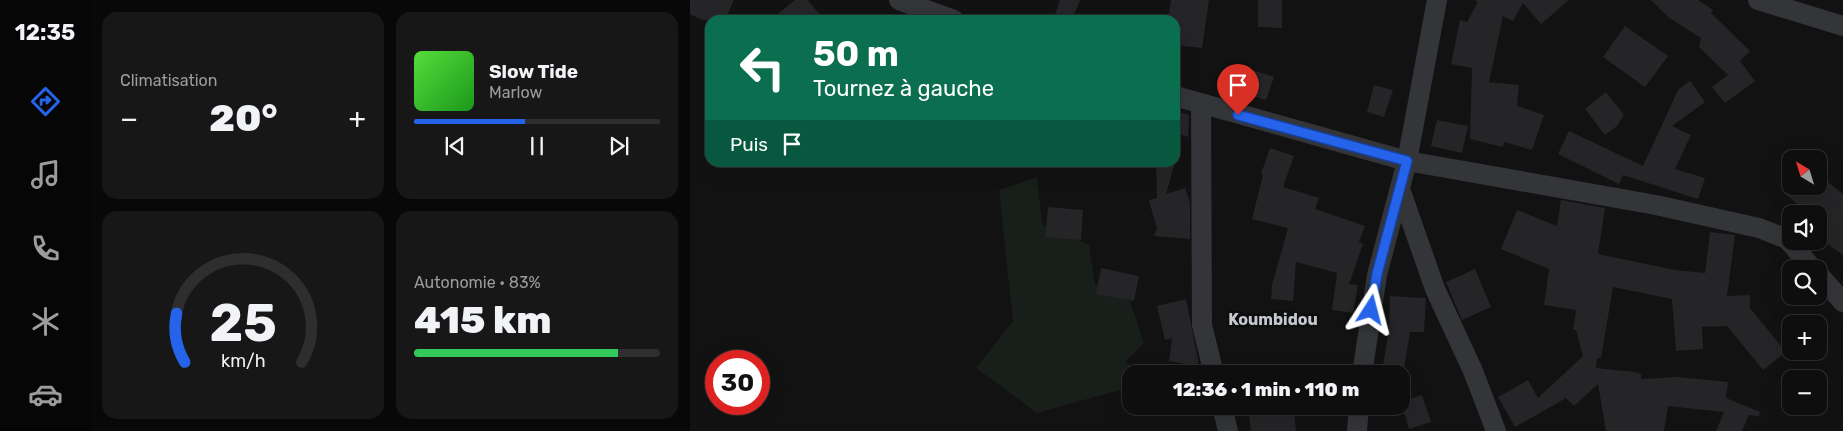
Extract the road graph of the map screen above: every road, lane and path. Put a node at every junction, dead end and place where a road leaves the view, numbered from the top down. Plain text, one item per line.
1 (900, 0) edge
2 (1437, 0) edge
3 (1758, 0) edge
4 (940, 15) edge
5 (1843, 26) edge
6 (1180, 98) edge
7 (1201, 105) junction
8 (1407, 161) junction
9 (1400, 189) junction
10 (1805, 260) edge
11 (1827, 284) edge
12 (1843, 302) edge
13 (1212, 365) edge
14 (1363, 365) edge
15 (1224, 415) edge
16 (1358, 415) edge
17 (1228, 431) edge
18 (1357, 431) edge
19 (1496, 431) edge

1 - 4 street
2 - 8 street
3 - 5 street
6 - 7 street
7 - 8 street
7 - 13 street
8 - 9 street
8 - 10 street
9 - 14 street
9 - 19 street
11 - 12 street
15 - 17 street
16 - 18 street

